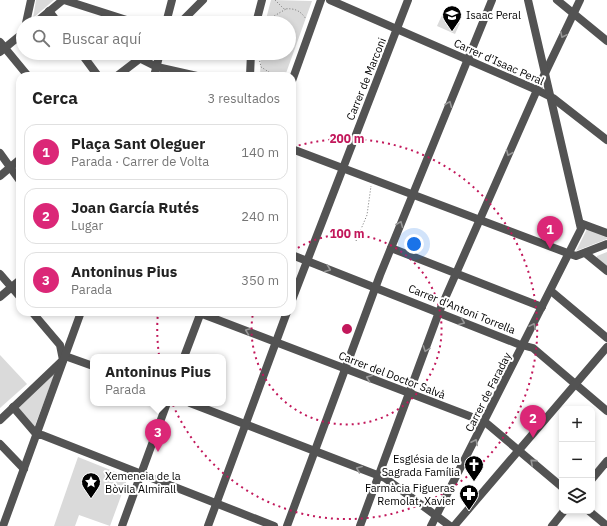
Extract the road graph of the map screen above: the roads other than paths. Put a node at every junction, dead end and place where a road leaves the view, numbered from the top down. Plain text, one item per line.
1 (31, 0) edge
2 (64, 0) edge
3 (172, 0) edge
4 (203, 0) edge
5 (262, 0) edge
6 (321, 0) edge
7 (330, 0) edge
8 (408, 0) edge
9 (492, 0) edge
10 (528, 0) edge
11 (556, 0) edge
12 (580, 0) edge
13 (50, 11) junction
14 (574, 14) junction
15 (28, 16) edge
16 (44, 16) edge
17 (53, 16) edge
18 (114, 16) edge
19 (168, 16) edge
20 (187, 16) edge
21 (261, 16) edge
22 (397, 29) junction
23 (16, 38) edge
24 (607, 42) edge
25 (2, 47) edge
26 (467, 59) junction
27 (86, 60) edge
28 (137, 60) edge
29 (143, 60) edge
30 (158, 60) edge
31 (251, 60) edge
32 (157, 67) junction
33 (24, 72) edge
34 (95, 72) edge
35 (122, 72) edge
36 (155, 72) edge
37 (179, 72) edge
38 (250, 72) edge
39 (295, 72) edge
40 (545, 74) junction
41 (537, 90) junction
42 (552, 98) junction
43 (607, 140) edge
44 (296, 151) edge
45 (0, 153) edge
46 (16, 163) edge
47 (11, 168) junction
48 (342, 168) junction
49 (16, 175) edge
50 (0, 176) edge
51 (412, 195) junction
52 (480, 220) junction
53 (580, 223) junction
54 (607, 233) edge
55 (607, 244) edge
56 (391, 248) junction
57 (585, 253) junction
58 (570, 254) junction
59 (296, 256) edge
60 (308, 261) junction
61 (607, 271) edge
62 (0, 274) edge
63 (456, 274) junction
64 (16, 284) edge
65 (12, 287) junction
66 (375, 287) junction
67 (296, 290) edge
68 (551, 291) junction
69 (16, 292) edge
70 (0, 297) edge
71 (542, 307) junction
72 (439, 312) junction
73 (35, 316) edge
74 (79, 316) edge
75 (198, 316) edge
76 (209, 316) edge
77 (286, 316) edge
78 (607, 338) edge
79 (276, 342) junction
80 (69, 343) junction
81 (60, 345) junction
82 (524, 346) junction
83 (607, 347) edge
84 (185, 354) edge
85 (64, 358) junction
86 (90, 365) edge
87 (345, 369) junction
88 (576, 385) junction
89 (410, 393) junction
90 (166, 406) edge
91 (198, 406) edge
92 (13, 408) junction
93 (607, 411) edge
94 (0, 420) edge
95 (485, 422) junction
96 (246, 424) junction
97 (37, 435) junction
98 (0, 444) edge
99 (520, 450) junction
100 (314, 451) junction
101 (607, 461) edge
102 (24, 469) junction
103 (141, 474) junction
104 (378, 476) junction
105 (593, 478) edge
106 (559, 485) edge
107 (216, 504) junction
108 (562, 514) edge
109 (593, 514) edge
110 (436, 515) junction
111 (3, 524) edge
112 (122, 526) edge
113 (208, 526) edge
114 (274, 526) edge
115 (287, 526) edge
116 (360, 526) edge
117 (431, 526) edge
118 (450, 526) edge
119 (454, 526) edge
120 (552, 526) edge
121 (607, 526) edge

1 - 15 street
2 - 13 street
2 - 18 street
3 - 19 street
4 - 20 street
5 - 21 street
6 - 39 street
7 - 22 street, Carrer d'Isaac Peral
8 - 22 street, Carrer de Marconi
9 - 26 street
10 - 40 street
11 - 14 street
12 - 14 street
13 - 16 street
13 - 17 street
14 - 24 street
14 -> 40 street
22 - 26 street, Carrer d'Isaac Peral
22 - 48 street, Carrer de Marconi
23 - 25 street
25 - 33 street
26 - 41 street, Carrer d'Isaac Peral
51 -> 26 street
27 - 34 street
28 - 35 street
29 - 32 street
30 - 32 street
31 - 38 street
32 - 36 street
32 - 37 street
40 - 41 street
40 - 42 street
41 - 42 street, Carrer d'Isaac Peral
41 -> 52 street
42 - 43 street, Carrer d'Isaac Peral
42 - 53 street
44 - 48 street
45 - 47 street
46 - 47 street
47 - 49 street
47 - 50 street
48 - 51 street
48 - 60 street, Carrer de Marconi
51 - 52 street
56 -> 51 street
52 - 58 street
52 - 63 street
53 - 54 street
53 - 58 street, Carrer de Faraday
55 - 57 street
56 - 63 street
56 - 66 street
57 - 58 street
57 - 61 street
58 - 68 street, Carrer de Faraday
59 - 60 street, Carrer d'Antoni Torrella
60 -> 66 street, Carrer d'Antoni Torrella
60 - 67 street, Carrer de Marconi
62 - 65 street
63 - 71 street
63 - 72 street
64 - 65 street
65 - 69 street
65 - 70 street
66 - 72 street, Carrer d'Antoni Torrella
66 - 87 street
68 - 71 street, Carrer de Faraday
68 - 78 street
82 -> 71 street, Carrer de Faraday
72 -> 82 street, Carrer d'Antoni Torrella
72 -> 89 street
73 - 81 street
74 - 80 street
75 - 84 street
79 -> 76 street, Carrer del Doctor Salvà
77 - 79 street
79 - 87 street, Carrer del Doctor Salvà
79 - 96 street
80 - 81 street
80 - 85 street
81 - 85 street
82 - 88 street, Carrer d'Antoni Torrella
82 - 95 street, Carrer de Faraday
83 - 88 street
85 - 86 street
85 - 92 street
85 - 97 street
89 -> 87 street, Carrer del Doctor Salvà
87 - 100 street
88 - 93 street, Carrer d'Antoni Torrella
88 - 99 street
89 - 95 street, Carrer del Doctor Salvà
89 - 104 street
90 - 103 street
91 - 96 street
92 - 94 street
92 - 97 street
95 - 99 street, Carrer del Doctor Salvà
110 -> 95 street, Carrer de Faraday
96 - 100 street
96 - 107 street
97 - 102 street
97 - 103 street
98 - 102 street
106 -> 99 street, Carrer del Doctor Salvà
99 - 119 street
104 -> 100 street
100 - 115 street
101 - 105 street
102 - 111 street
103 - 107 street
103 - 112 street
104 - 110 street
104 - 116 street
107 - 113 street
107 - 114 street
108 - 120 street
109 - 121 street
110 - 117 street, Carrer de Faraday
110 - 118 street

